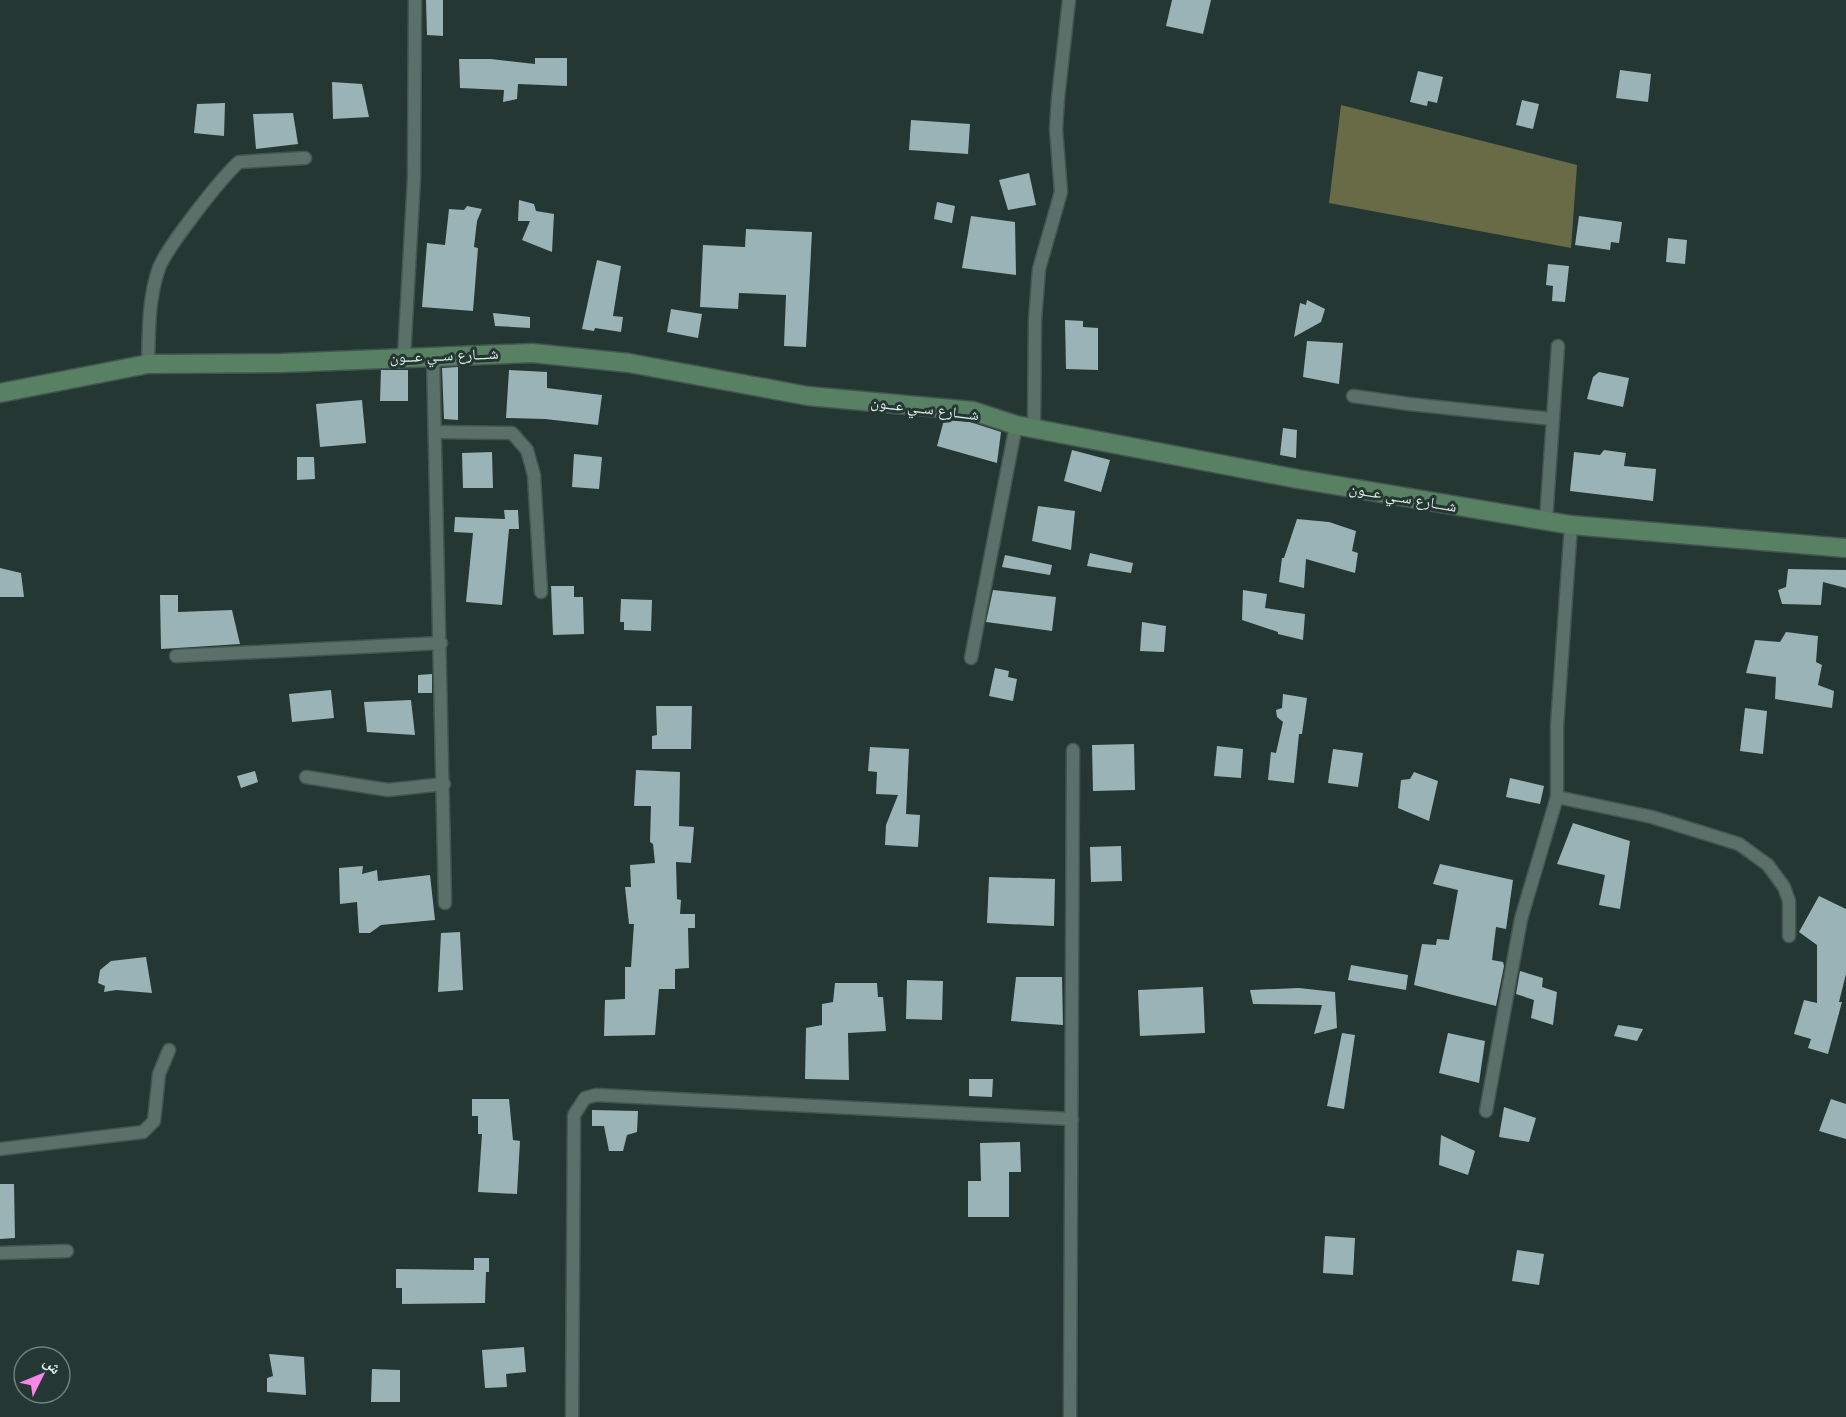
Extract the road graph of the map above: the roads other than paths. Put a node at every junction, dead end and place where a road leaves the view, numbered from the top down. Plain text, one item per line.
1 (415, 0) edge
2 (1070, 0) edge
3 (305, 158) dead end
4 (1558, 346) dead end
5 (433, 355) junction
6 (404, 357) junction
7 (148, 364) junction
8 (0, 393) edge
9 (1353, 396) dead end
10 (1553, 419) junction
11 (1025, 426) junction
12 (436, 432) junction
13 (1546, 520) junction
14 (1571, 525) junction
15 (1846, 548) edge
16 (541, 592) dead end
17 (441, 643) junction
18 (176, 656) dead end
19 (971, 658) dead end
20 (1073, 750) dead end
21 (306, 777) dead end
22 (444, 784) junction
23 (1557, 796) junction
24 (445, 903) dead end
25 (1789, 936) dead end
26 (169, 1050) dead end
27 (1486, 1111) dead end
28 (1072, 1119) junction
29 (0, 1149) edge
30 (67, 1251) dead end
31 (0, 1253) edge
32 (572, 1417) edge
33 (1070, 1417) edge

1 - 6 street
2 - 11 street
3 - 7 street
4 - 10 street
5 - 6 street, شــــارع ســي عـــون
5 - 11 street, شــــارع ســي عـــون
5 - 12 street
6 - 7 street, شــــارع ســي عـــون
7 - 8 street, شــــارع ســي عـــون
9 - 10 street
10 - 13 street
11 - 13 street, شــــارع ســي عـــون
11 - 19 street
12 - 16 street
12 - 17 street
13 - 14 street, شــــارع ســي عـــون
14 - 15 street, شــــارع ســي عـــون
14 - 23 street
17 - 18 street
17 - 22 street
20 - 28 street
21 - 22 street
22 - 24 street
23 - 25 street
23 - 27 street
26 - 29 street
28 - 32 street
28 - 33 street
30 - 31 street

